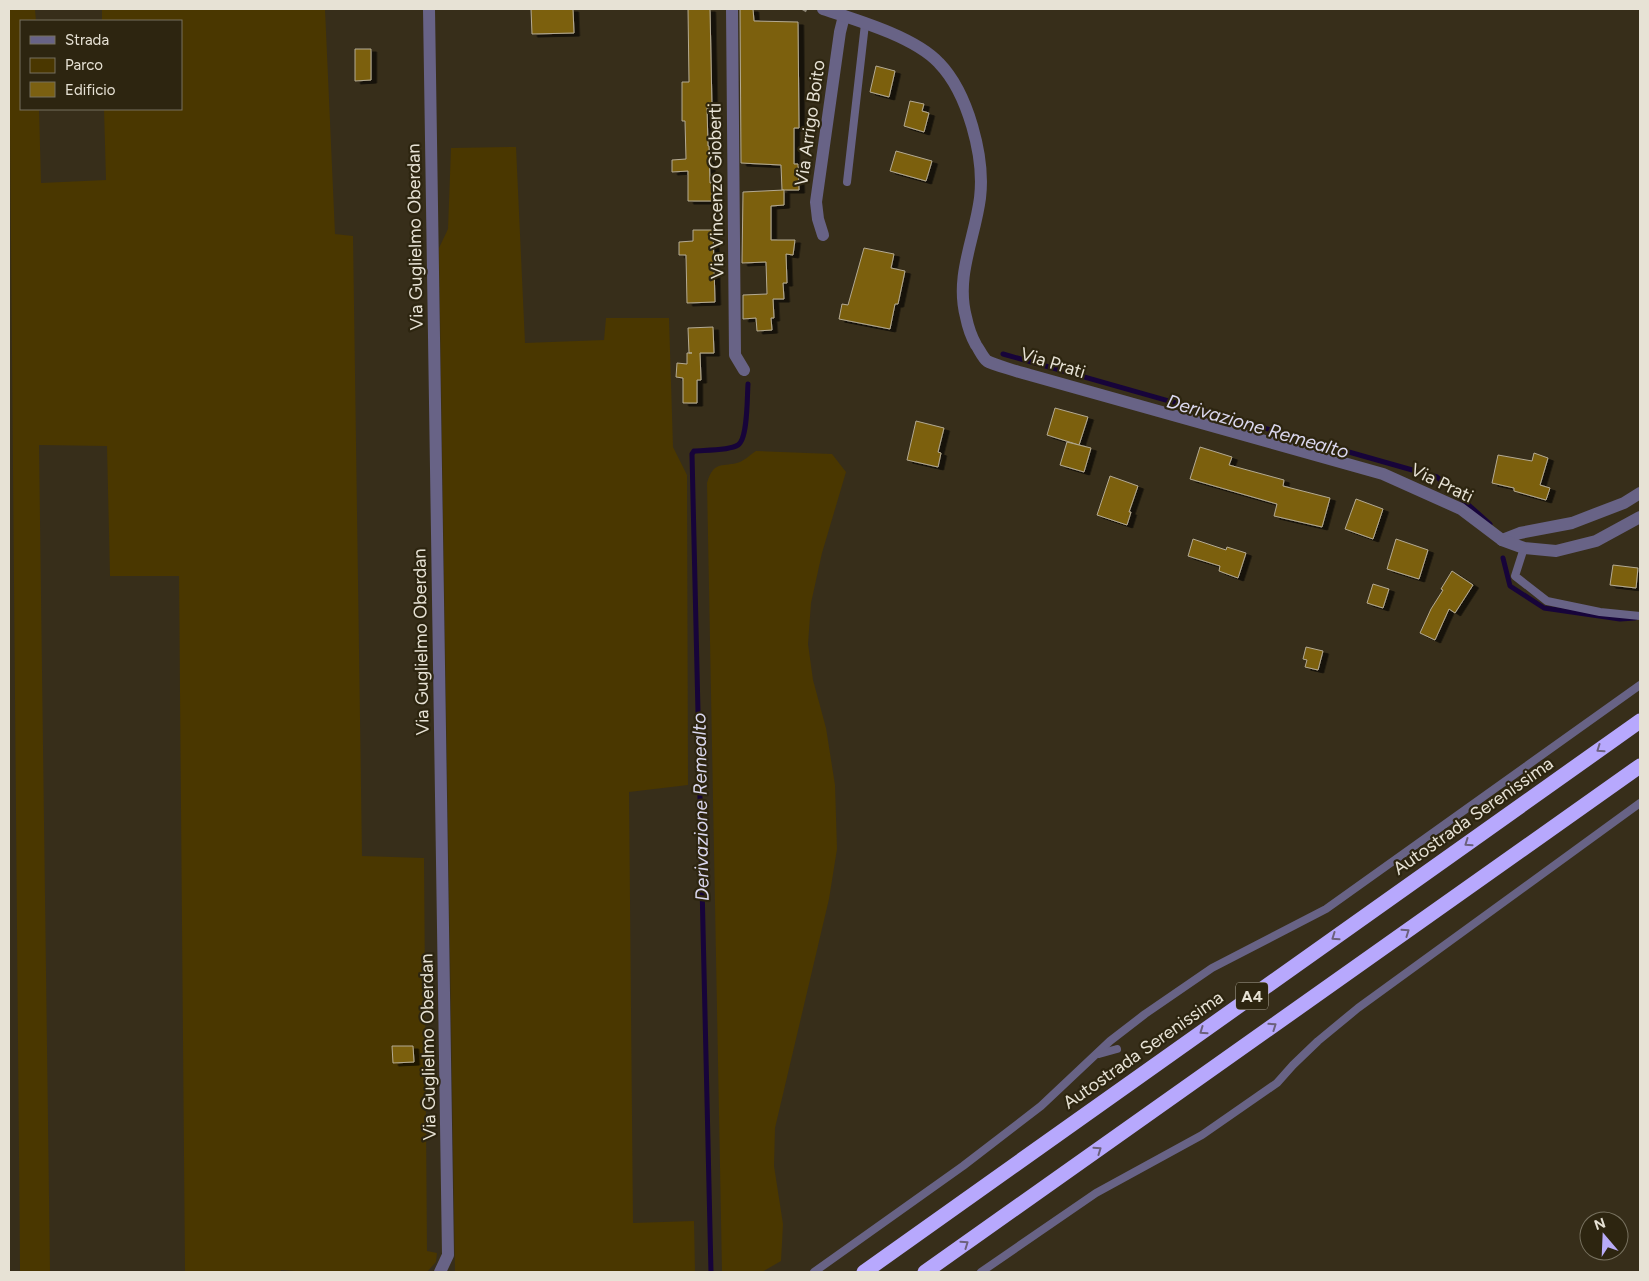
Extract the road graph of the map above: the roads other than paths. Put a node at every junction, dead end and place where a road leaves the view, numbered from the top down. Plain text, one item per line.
1 (429, 9) edge
2 (732, 9) edge
3 (817, 11) edge
4 (844, 16) junction
5 (866, 24) junction
6 (847, 182) dead end
7 (823, 235) dead end
8 (744, 370) dead end
9 (1640, 493) edge
10 (1640, 518) edge
11 (1502, 540) junction
12 (1524, 548) junction
13 (1640, 616) edge
14 (1640, 685) edge
15 (1640, 721) edge
16 (1640, 766) edge
17 (1640, 803) edge
18 (1118, 1050) dead end
19 (1097, 1054) junction
20 (440, 1272) edge
21 (814, 1272) edge
22 (864, 1272) edge
23 (925, 1272) edge
24 (981, 1272) edge

1 - 20 street, Via Guglielmo Oberdan
2 - 8 street, Via Vincenzo Gioberti
3 - 4 street, Via Prati
4 - 5 street, Via Prati
4 - 7 street, Via Arrigo Boito
5 - 6 lane
5 - 11 street, Via Prati
9 - 11 street
10 - 12 street, Via Prati
11 - 12 street, Via Prati
12 - 13 lane
14 - 19 lane
15 -> 22 highway, Autostrada Serenissima / A4
23 -> 16 highway, A4
17 - 24 lane
18 - 19 lane
19 - 21 lane

